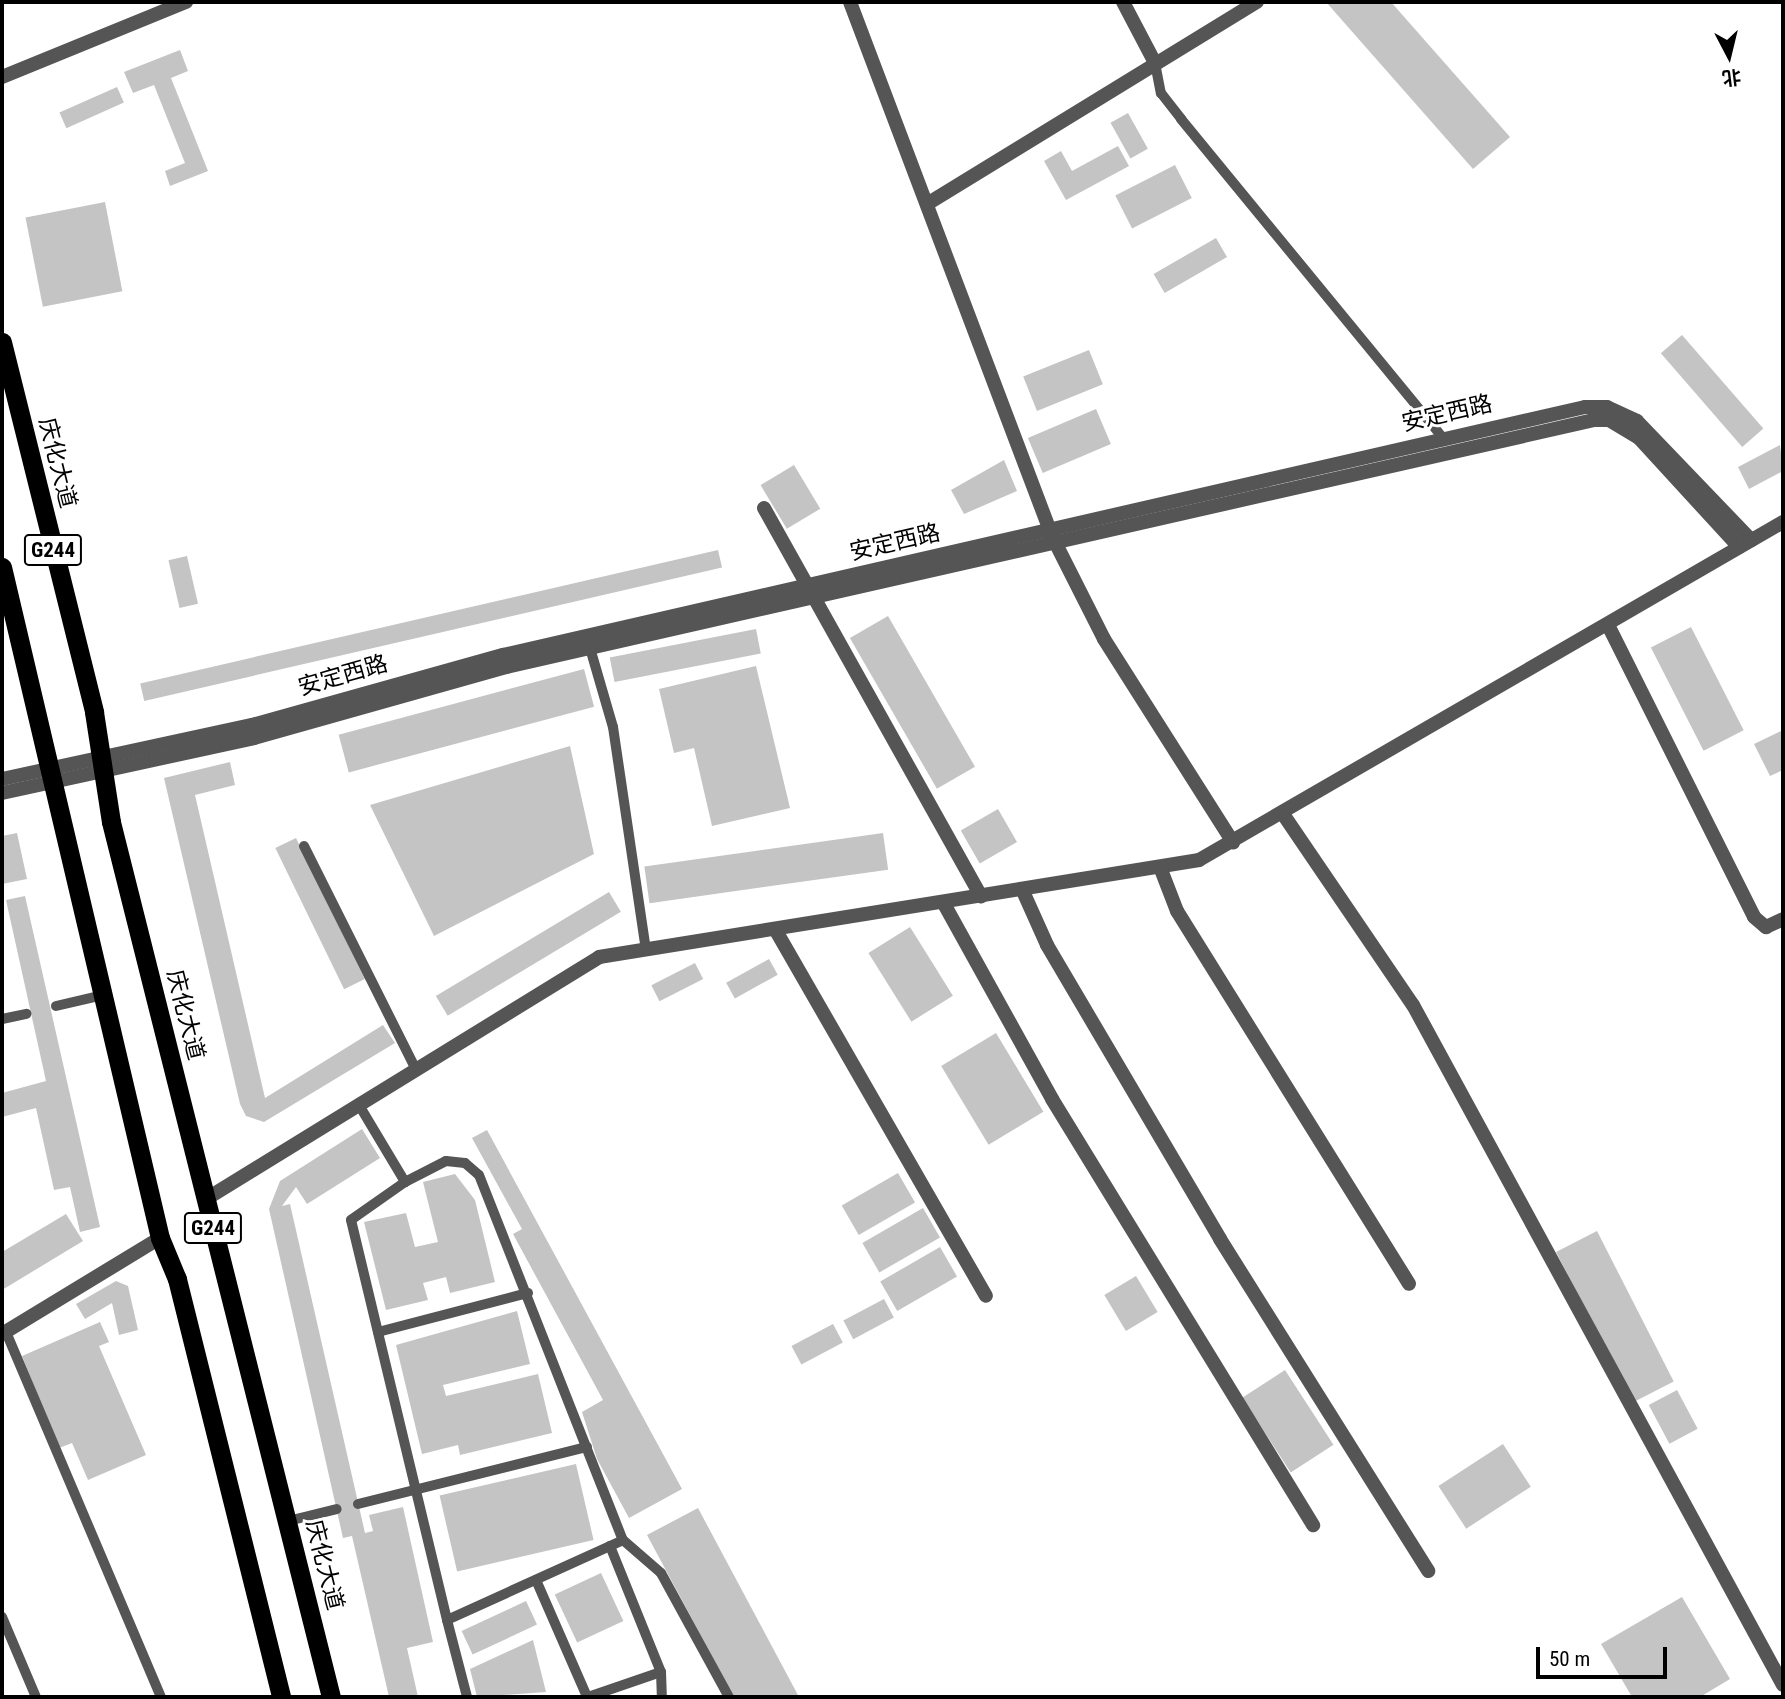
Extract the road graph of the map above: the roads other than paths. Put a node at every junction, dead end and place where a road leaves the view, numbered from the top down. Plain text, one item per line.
1 (186, 2) edge
2 (850, 2) edge
3 (1123, 2) edge
4 (1257, 2) edge
5 (1155, 63) junction
6 (2, 77) edge
7 (927, 204) junction
8 (2, 342) edge
9 (1443, 438) junction
10 (764, 508) dead end
11 (1783, 522) edge
12 (1053, 536) junction
13 (1745, 544) junction
14 (2, 567) edge
15 (809, 593) junction
16 (1608, 625) junction
17 (590, 648) junction
18 (102, 764) junction
19 (52, 775) junction
20 (2, 779) edge
21 (2, 793) edge
22 (1283, 814) junction
23 (1233, 842) junction
24 (304, 846) dead end
25 (1160, 867) junction
26 (1022, 889) junction
27 (981, 896) junction
28 (943, 902) junction
29 (1783, 919) edge
30 (775, 929) junction
31 (646, 950) junction
32 (103, 995) junction
33 (56, 1006) dead end
34 (26, 1013) dead end
35 (2, 1019) edge
36 (416, 1070) junction
37 (359, 1105) junction
38 (405, 1182) junction
39 (206, 1199) junction
40 (160, 1238) junction
41 (1409, 1284) dead end
42 (528, 1293) junction
43 (986, 1296) dead end
44 (378, 1332) junction
45 (4, 1333) edge
46 (587, 1447) junction
47 (416, 1489) junction
48 (358, 1504) dead end
49 (337, 1509) dead end
50 (288, 1521) junction
51 (1313, 1525) dead end
52 (623, 1540) junction
53 (610, 1546) junction
54 (1428, 1571) dead end
55 (536, 1580) junction
56 (2, 1617) edge
57 (447, 1620) junction
58 (661, 1672) junction
59 (1783, 1685) edge
60 (36, 1697) edge
61 (161, 1697) edge
62 (281, 1697) edge
63 (331, 1697) edge
64 (467, 1697) edge
65 (587, 1697) edge
66 (662, 1697) edge
67 (729, 1697) edge

1 - 6 street
2 - 7 street
3 - 5 street
4 - 5 street
5 - 7 street
5 - 9 lane
7 - 12 street
8 - 18 highway, 庆化大道 / G244
9 - 12 street, 安定西路
9 - 13 street, 安定西路
10 - 15 street
11 - 13 street
12 - 13 street, 安定西路
12 - 15 street, 安定西路
12 - 23 street
13 - 16 street
14 - 19 highway, G244
15 - 17 street, 安定西路
15 - 18 street, 安定西路
15 - 27 street
16 - 22 street
16 - 29 street
17 - 18 street, 安定西路
17 - 31 lane
18 - 19 street, 安定西路
18 - 39 highway, 庆化大道 / G244
19 - 20 street, 安定西路
19 - 21 street, 安定西路
19 - 32 highway, G244
22 - 23 street
22 - 59 street
23 - 25 street
24 - 36 lane
25 - 26 street
25 - 41 street
26 - 27 street
26 - 54 street
27 - 28 street
28 - 30 street
28 - 51 street
30 - 31 street
30 - 43 street
31 - 36 street
32 - 33 lane
32 - 40 highway, G244
34 - 35 lane
36 - 37 street
37 - 38 lane
37 - 39 street
38 - 42 lane
38 - 44 lane
39 - 50 highway, 庆化大道 / G244
40 - 45 street
40 - 62 highway, G244
42 - 44 lane
42 - 46 lane
44 - 47 lane
45 - 61 lane
46 - 47 lane
46 - 52 lane
47 - 48 lane
47 - 57 lane
49 - 50 lane
50 - 63 highway, 庆化大道 / G244
52 - 53 lane
52 - 67 lane
53 - 55 lane
53 - 58 lane
55 - 57 lane
55 - 65 lane
56 - 60 lane
57 - 64 lane
58 - 65 lane
58 - 66 lane

